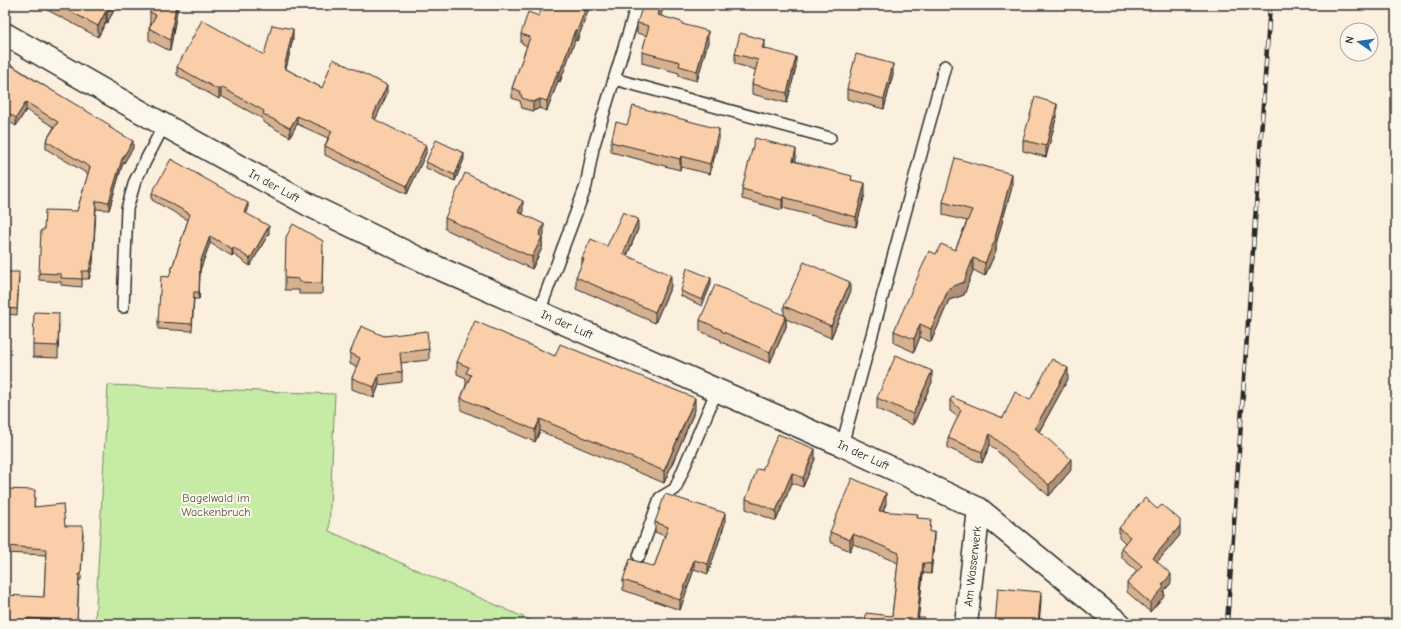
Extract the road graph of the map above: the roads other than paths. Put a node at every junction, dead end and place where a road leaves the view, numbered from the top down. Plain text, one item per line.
1 (637, 5) edge
2 (5, 34) edge
3 (945, 66) dead end
4 (614, 80) junction
5 (164, 126) junction
6 (830, 138) dead end
7 (123, 307) dead end
8 (539, 312) junction
9 (717, 390) junction
10 (842, 445) junction
11 (978, 510) junction
12 (639, 556) dead end
13 (966, 624) edge
14 (1120, 624) edge

1 - 4 lane
2 - 5 street, In der Luft
3 - 10 lane
4 - 6 lane
4 - 8 lane
5 - 7 lane
5 - 8 street, In der Luft
8 - 9 street, In der Luft
9 - 10 street, In der Luft
9 - 12 lane
10 - 11 street, In der Luft
11 - 13 street, Am Wasserwerk
11 - 14 street, In der Luft

